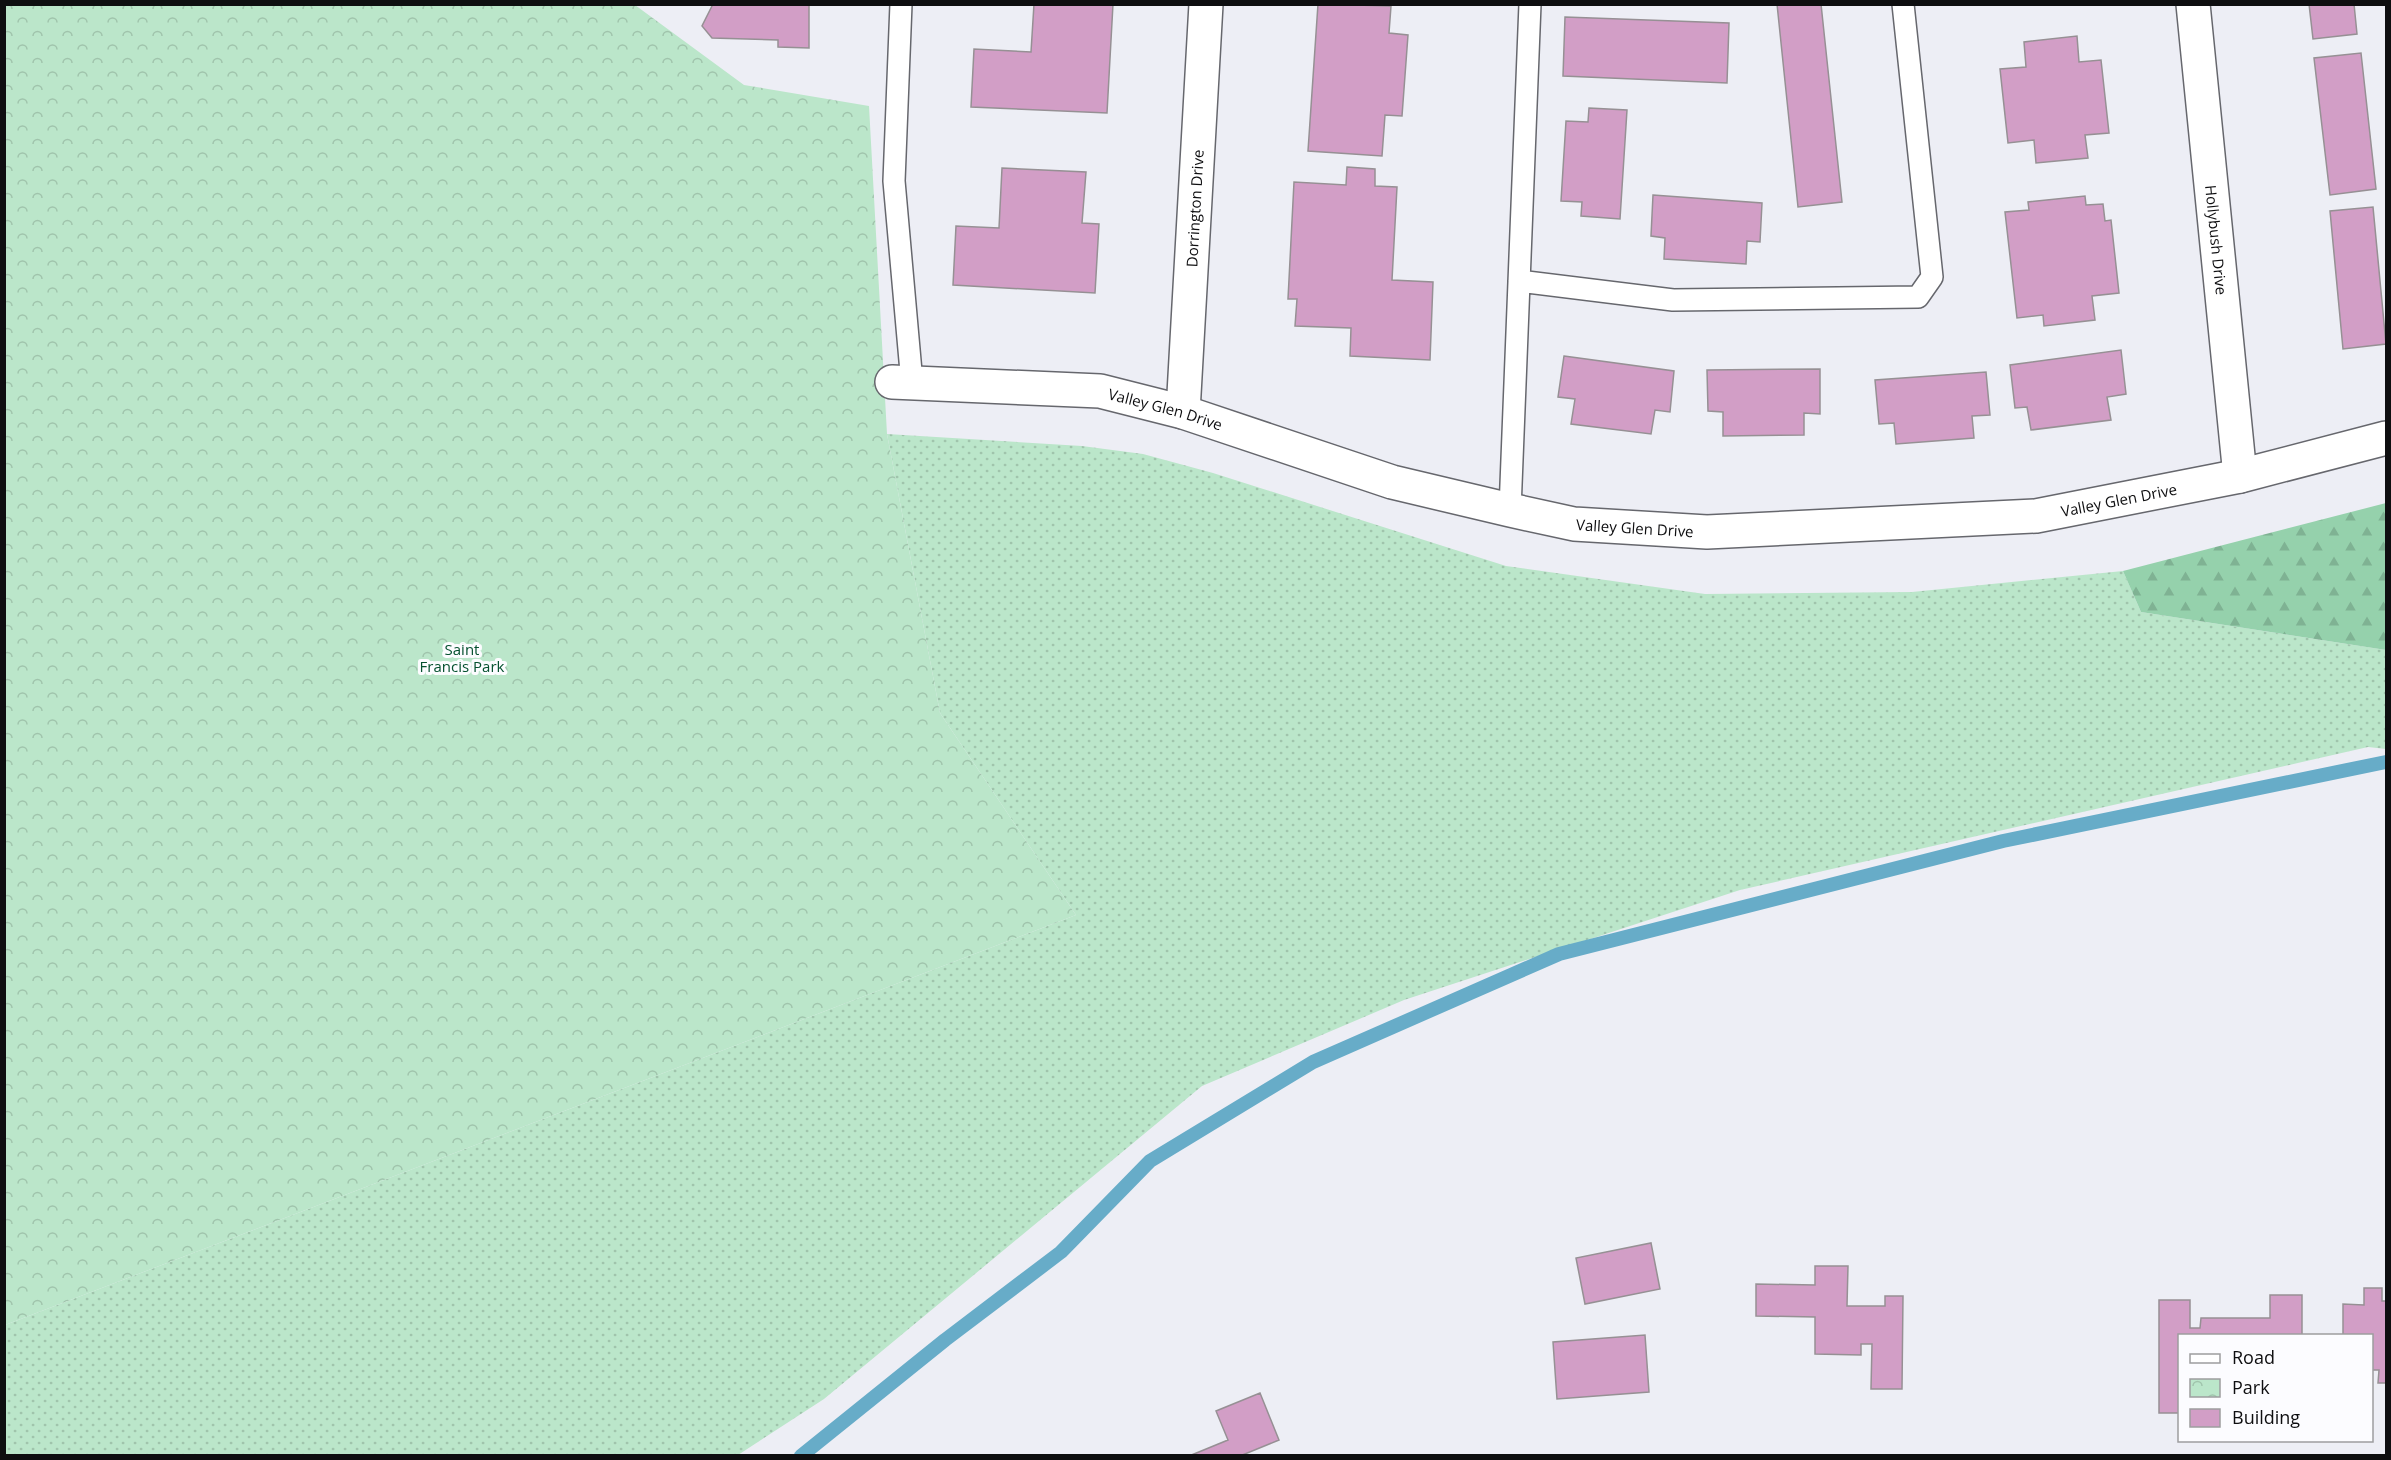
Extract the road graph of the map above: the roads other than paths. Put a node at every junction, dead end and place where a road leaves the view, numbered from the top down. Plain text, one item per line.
1 (901, 4) edge
2 (1206, 4) edge
3 (1530, 4) edge
4 (1903, 4) edge
5 (2193, 4) edge
6 (1519, 281) junction
7 (902, 382) joint
8 (1183, 412) junction
9 (2386, 438) edge
10 (2240, 476) junction
11 (1510, 510) junction

1 - 7 lane
2 - 8 street, Dorrington Drive
3 - 6 lane
4 - 6 lane
5 - 10 street, Hollybush Drive
6 - 11 lane
7 - 8 street, Valley Glen Drive
8 - 11 street, Valley Glen Drive
9 - 10 street, Valley Glen Drive
10 - 11 street, Valley Glen Drive

